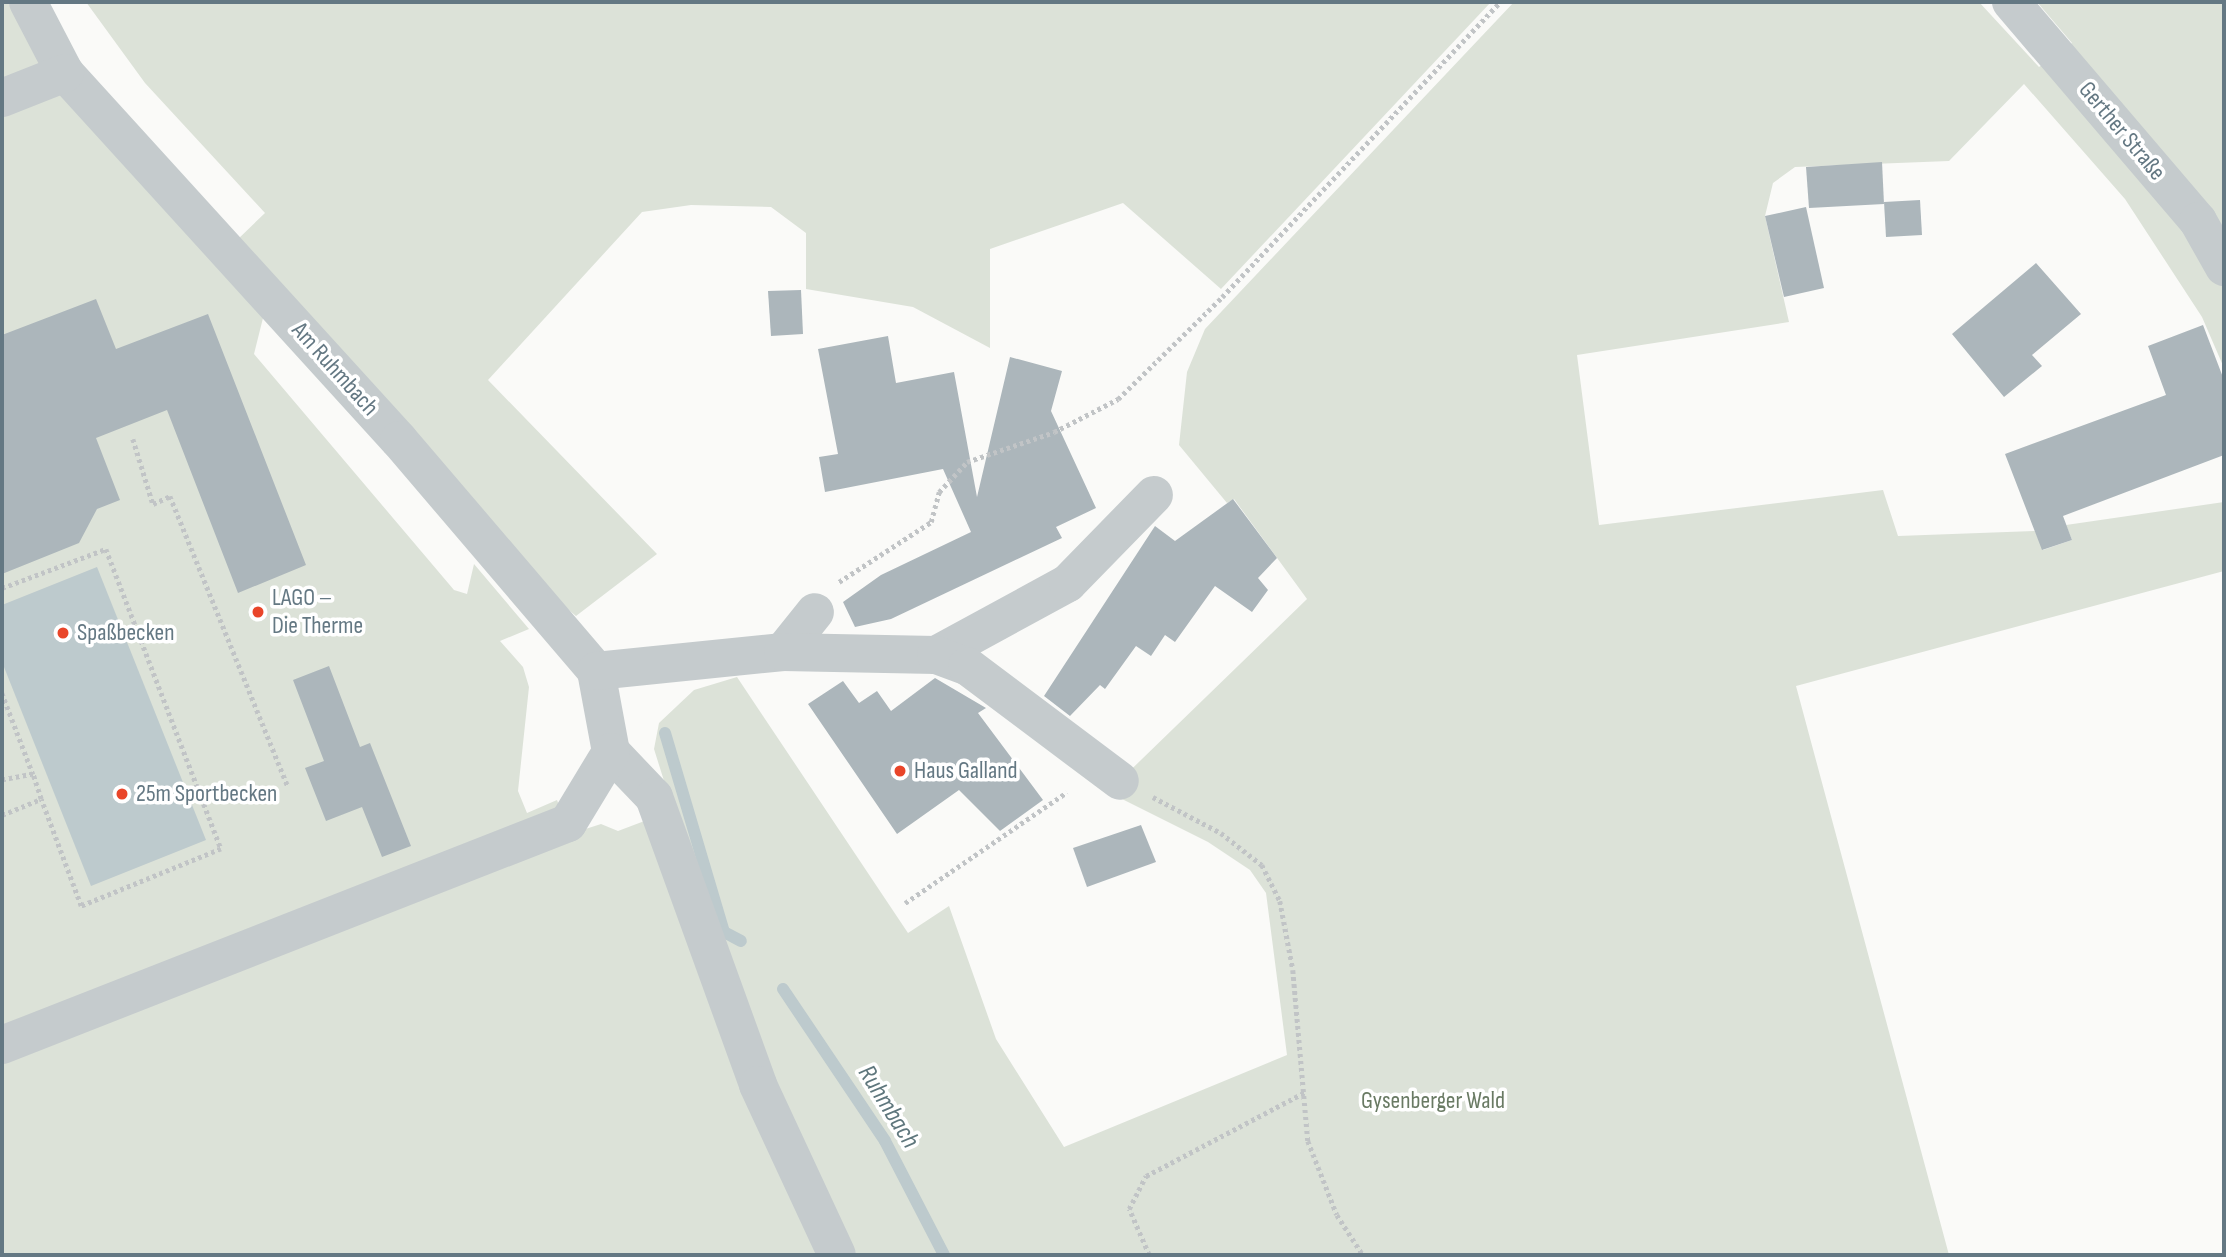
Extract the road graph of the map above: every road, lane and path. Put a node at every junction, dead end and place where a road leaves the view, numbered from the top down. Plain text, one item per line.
1 (28, 2) edge
2 (1500, 2) edge
3 (2011, 2) edge
4 (65, 73) junction
5 (2, 98) edge
6 (2224, 267) edge
7 (132, 439) dead end
8 (1154, 495) dead end
9 (2, 588) edge
10 (815, 612) joint
11 (783, 652) junction
12 (936, 655) junction
13 (596, 671) junction
14 (2, 692) edge
15 (611, 752) junction
16 (1108, 773) joint
17 (33, 774) junction
18 (2, 780) edge
19 (288, 787) dead end
20 (41, 799) junction
21 (1161, 801) dead end
22 (2, 815) edge
23 (905, 903) dead end
24 (2, 1045) edge
25 (1305, 1092) junction
26 (837, 1255) edge
27 (1149, 1255) edge
28 (1363, 1255) edge

1 - 4 street, Am Ruhmbach
2 - 10 path
3 - 6 street, Gerther Straße
4 - 5 street
4 - 13 street, Am Ruhmbach
7 - 19 path
8 - 12 street
9 - 20 path
10 - 11 street
11 - 12 street
11 - 13 street
12 - 16 street
13 - 15 street, Am Ruhmbach
14 - 17 path
15 - 24 street
15 - 26 street
16 - 23 path
17 - 18 path
17 - 20 path
20 - 22 path
21 - 25 path
25 - 27 path
25 - 28 path

